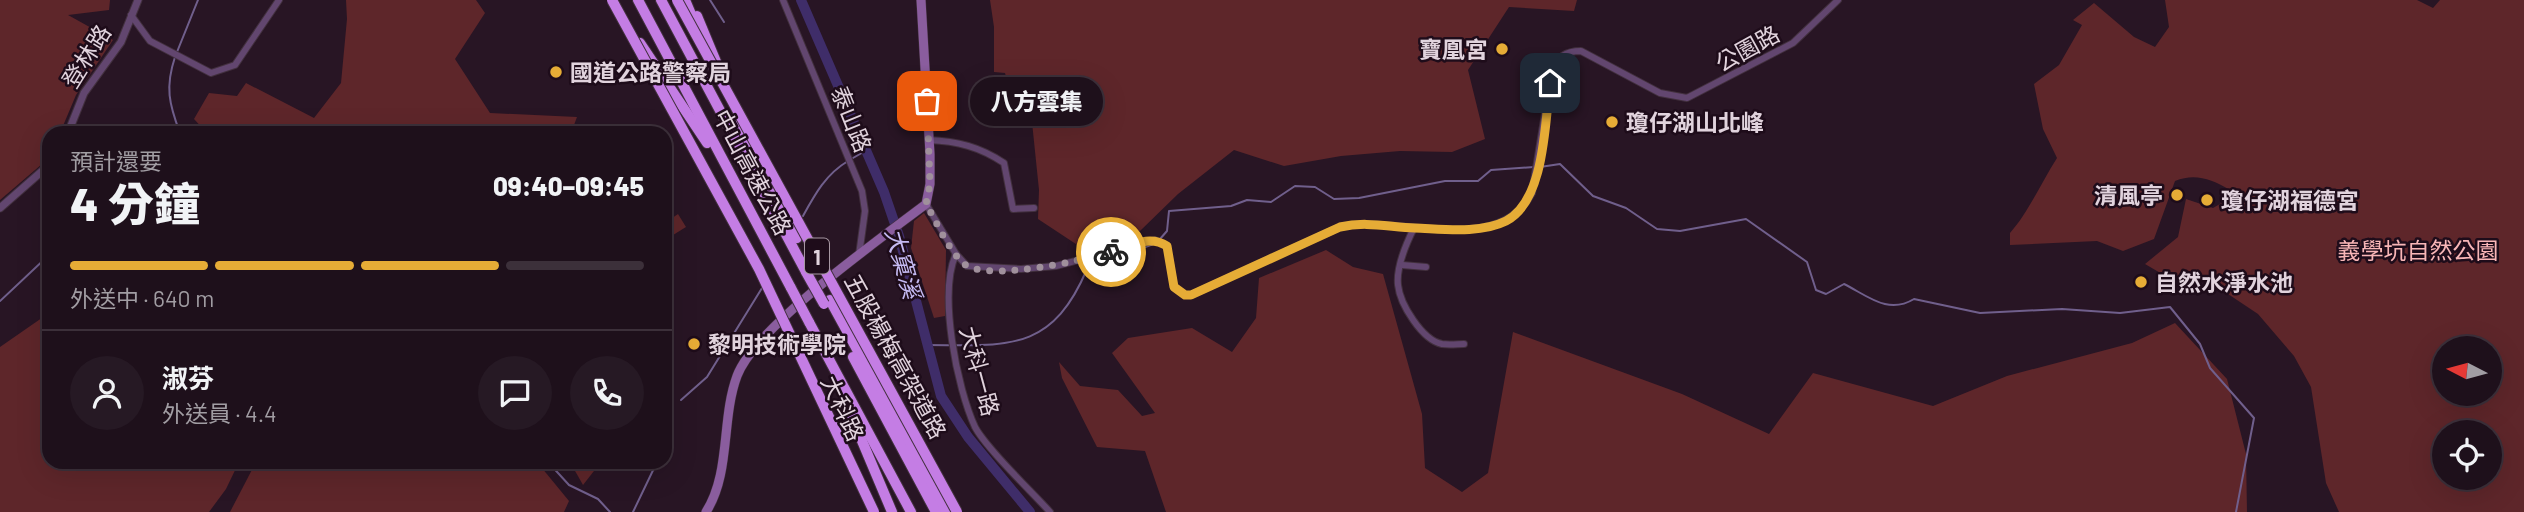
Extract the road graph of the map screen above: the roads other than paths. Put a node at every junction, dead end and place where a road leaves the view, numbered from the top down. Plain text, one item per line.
1 (138, 0) edge
2 (279, 0) edge
3 (612, 0) edge
4 (638, 0) edge
5 (661, 0) edge
6 (677, 0) edge
7 (684, 0) edge
8 (691, 0) edge
9 (783, 0) edge
10 (921, 0) edge
11 (1838, 0) edge
12 (131, 15) junction
13 (70, 126) edge
14 (929, 140) junction
15 (42, 171) edge
16 (737, 185) junction
17 (926, 204) junction
18 (0, 208) edge
19 (1034, 208) dead end
20 (783, 212) junction
21 (1414, 228) junction
22 (956, 254) junction
23 (859, 257) junction
24 (1402, 265) junction
25 (1426, 267) dead end
26 (809, 270) junction
27 (827, 302) junction
28 (782, 319) junction
29 (1464, 344) dead end
30 (826, 356) junction
31 (916, 457) junction
32 (706, 512) edge
33 (872, 512) edge
34 (892, 512) edge
35 (911, 512) edge
36 (936, 512) edge
37 (946, 512) edge
38 (951, 512) edge
39 (957, 512) edge
40 (1050, 512) edge

1 - 12 street, 登林路
2 - 12 street
3 - 16 highway
3 - 33 highway, bridge
4 - 16 highway, 中山高速公路 / 1
5 - 26 highway, 中山高速公路 / 1
6 - 39 highway, 五股楊梅高架道路 / 1, bridge
7 - 20 highway
8 - 20 highway
9 - 23 street, 泰山路
10 - 14 main road
11 - 21 street, 公園路
12 - 13 street, 登林路
14 - 17 main road
14 - 19 street
15 - 18 street
16 - 30 highway, 中山高速公路 / 1, bridge
17 - 22 street
17 - 23 main road
20 - 26 highway
21 - 22 street
21 - 24 street
22 - 40 street, 大科一路
23 - 28 main road
24 - 25 street
24 - 29 street
26 - 27 highway, 中山高速公路 / 1, bridge
27 - 31 highway
27 - 36 highway, 中山高速公路 / 1
28 - 32 main road
28 - 33 street, 大科路
30 - 34 highway
30 - 35 highway, 中山高速公路 / 1
31 - 37 highway
31 - 38 highway

